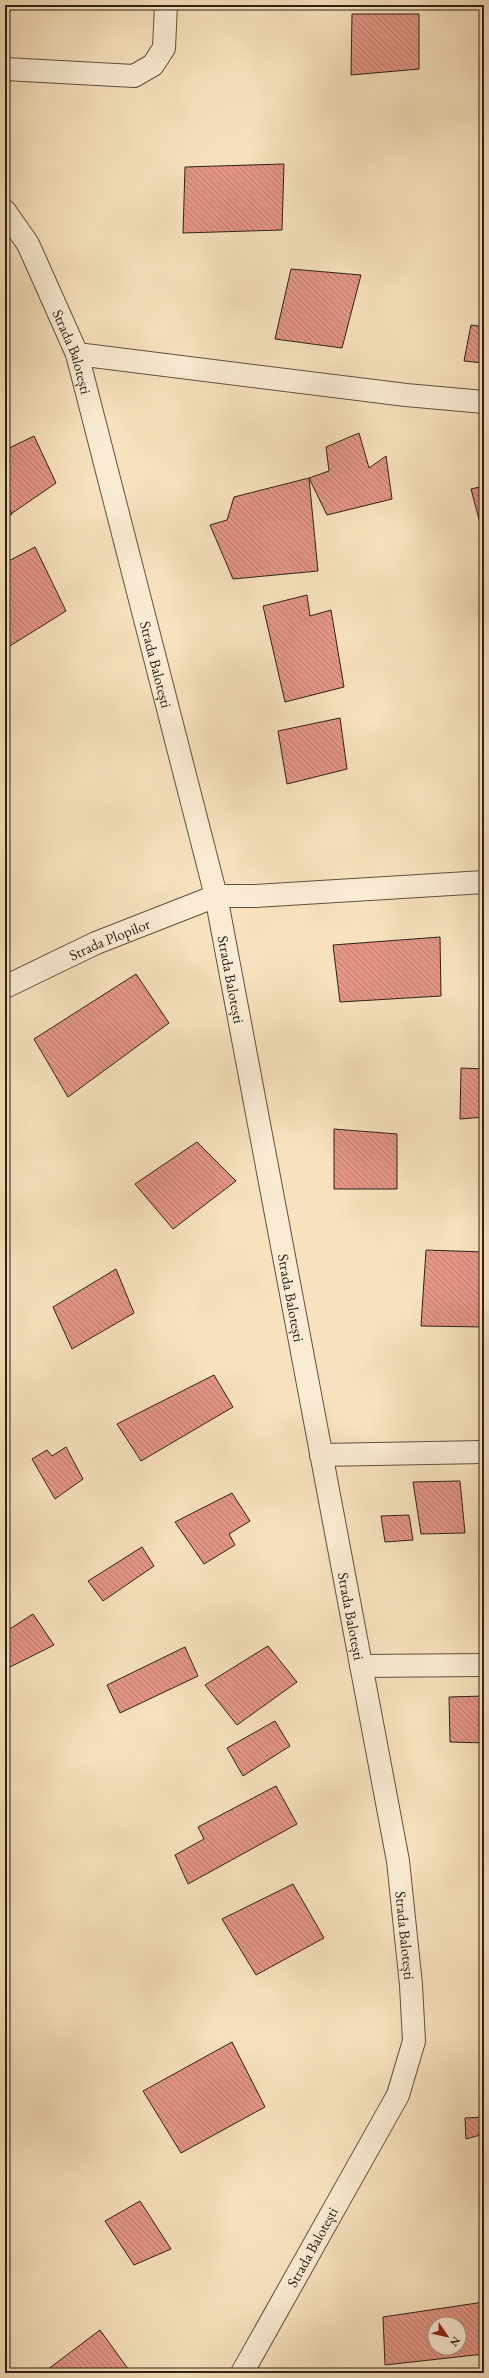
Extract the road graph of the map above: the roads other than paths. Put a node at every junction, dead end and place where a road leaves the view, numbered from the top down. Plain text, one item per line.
1 (166, 5) edge
2 (5, 69) edge
3 (5, 211) edge
4 (77, 354) junction
5 (484, 402) edge
6 (484, 882) edge
7 (216, 896) junction
8 (5, 988) edge
9 (484, 1452) edge
10 (321, 1455) junction
11 (484, 1664) edge
12 (361, 1666) junction
13 (242, 2373) edge

1 - 2 street
3 - 4 street, Strada Balotești
4 - 5 street
4 - 7 street, Strada Balotești
6 - 7 street
7 - 8 street, Strada Plopilor
7 - 10 street, Strada Balotești
9 - 10 street
10 - 12 street, Strada Balotești
11 - 12 street
12 - 13 street, Strada Balotești

